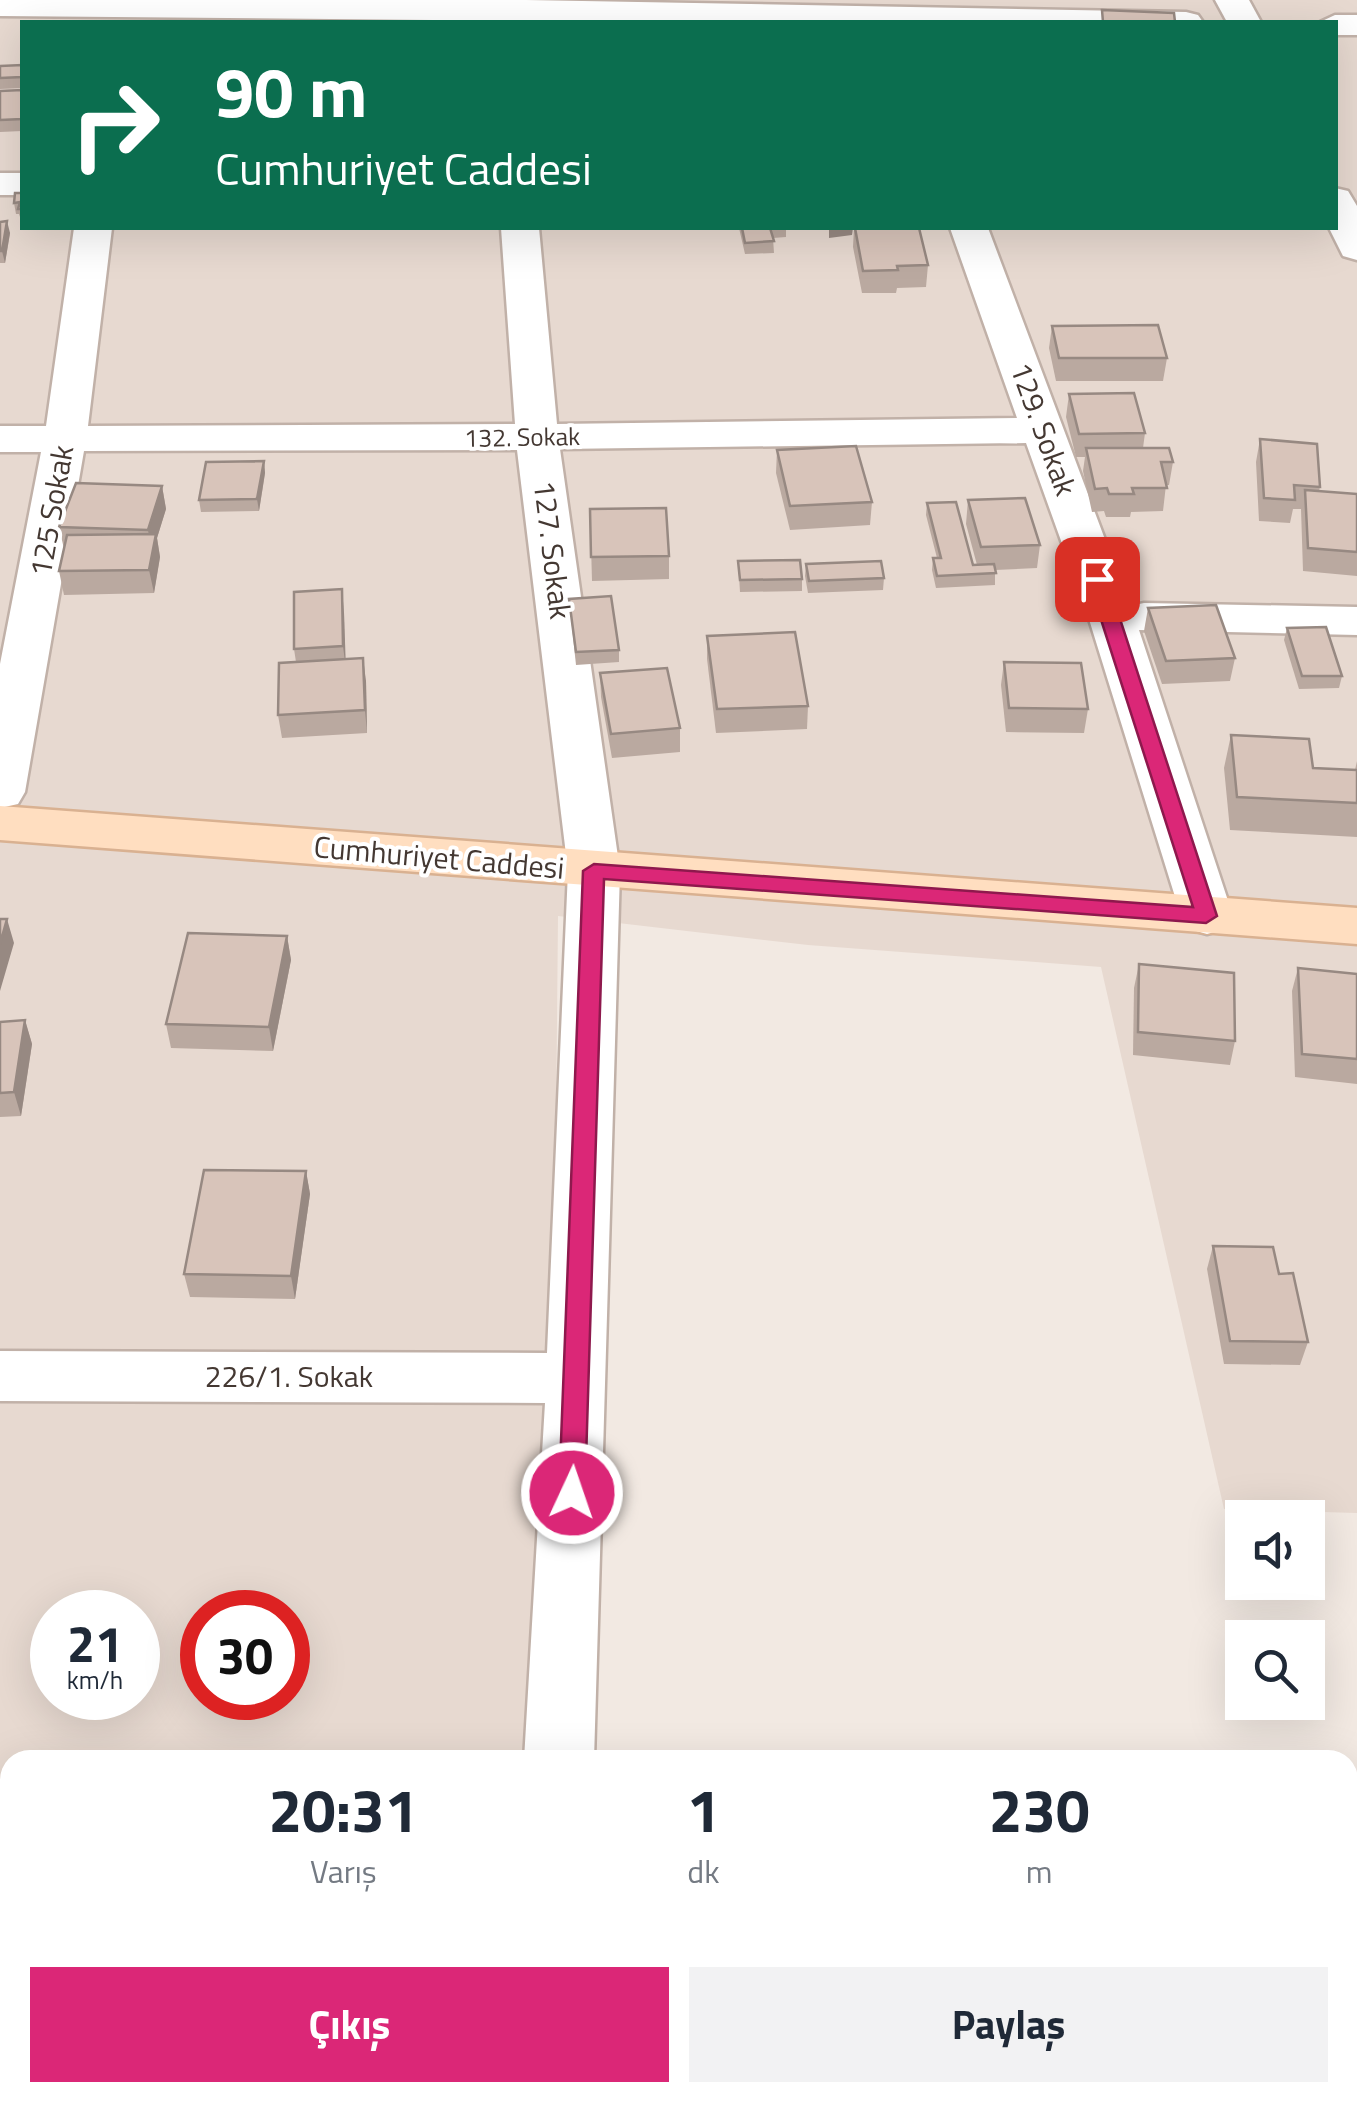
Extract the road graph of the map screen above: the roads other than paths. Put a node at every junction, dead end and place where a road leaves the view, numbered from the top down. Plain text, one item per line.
1 (0, 6) edge
2 (115, 9) edge
3 (518, 11) edge
4 (904, 13) edge
5 (1123, 20) edge
6 (94, 230) edge
7 (520, 230) edge
8 (970, 230) edge
9 (1044, 430) junction
10 (537, 438) junction
11 (0, 439) edge
12 (65, 440) junction
13 (1111, 616) junction
14 (1357, 621) edge
15 (0, 792) edge
16 (0, 823) edge
17 (594, 871) junction
18 (1206, 916) junction
19 (1357, 926) edge
20 (0, 1376) edge
21 (578, 1378) junction
22 (559, 1750) edge

1 - 2 street
2 - 3 street
3 - 4 street
4 - 5 street
6 - 12 street, 125 Sokak
7 - 10 street, 127. Sokak
8 - 9 street, 129. Sokak
9 - 10 street, 132. Sokak
9 - 13 street, 129. Sokak
10 - 12 street, 132. Sokak
10 - 17 street, 127. Sokak
11 - 12 street, 132. Sokak
12 - 15 street, 125 Sokak
13 - 14 street
13 - 18 street, 129. Sokak
16 - 17 main road, Cumhuriyet Caddesi
17 - 18 main road, Cumhuriyet Caddesi
17 - 21 street, 127. Sokak
18 - 19 main road, Cumhuriyet Caddesi
20 - 21 street, 226/1. Sokak
21 - 22 street, 127. Sokak

